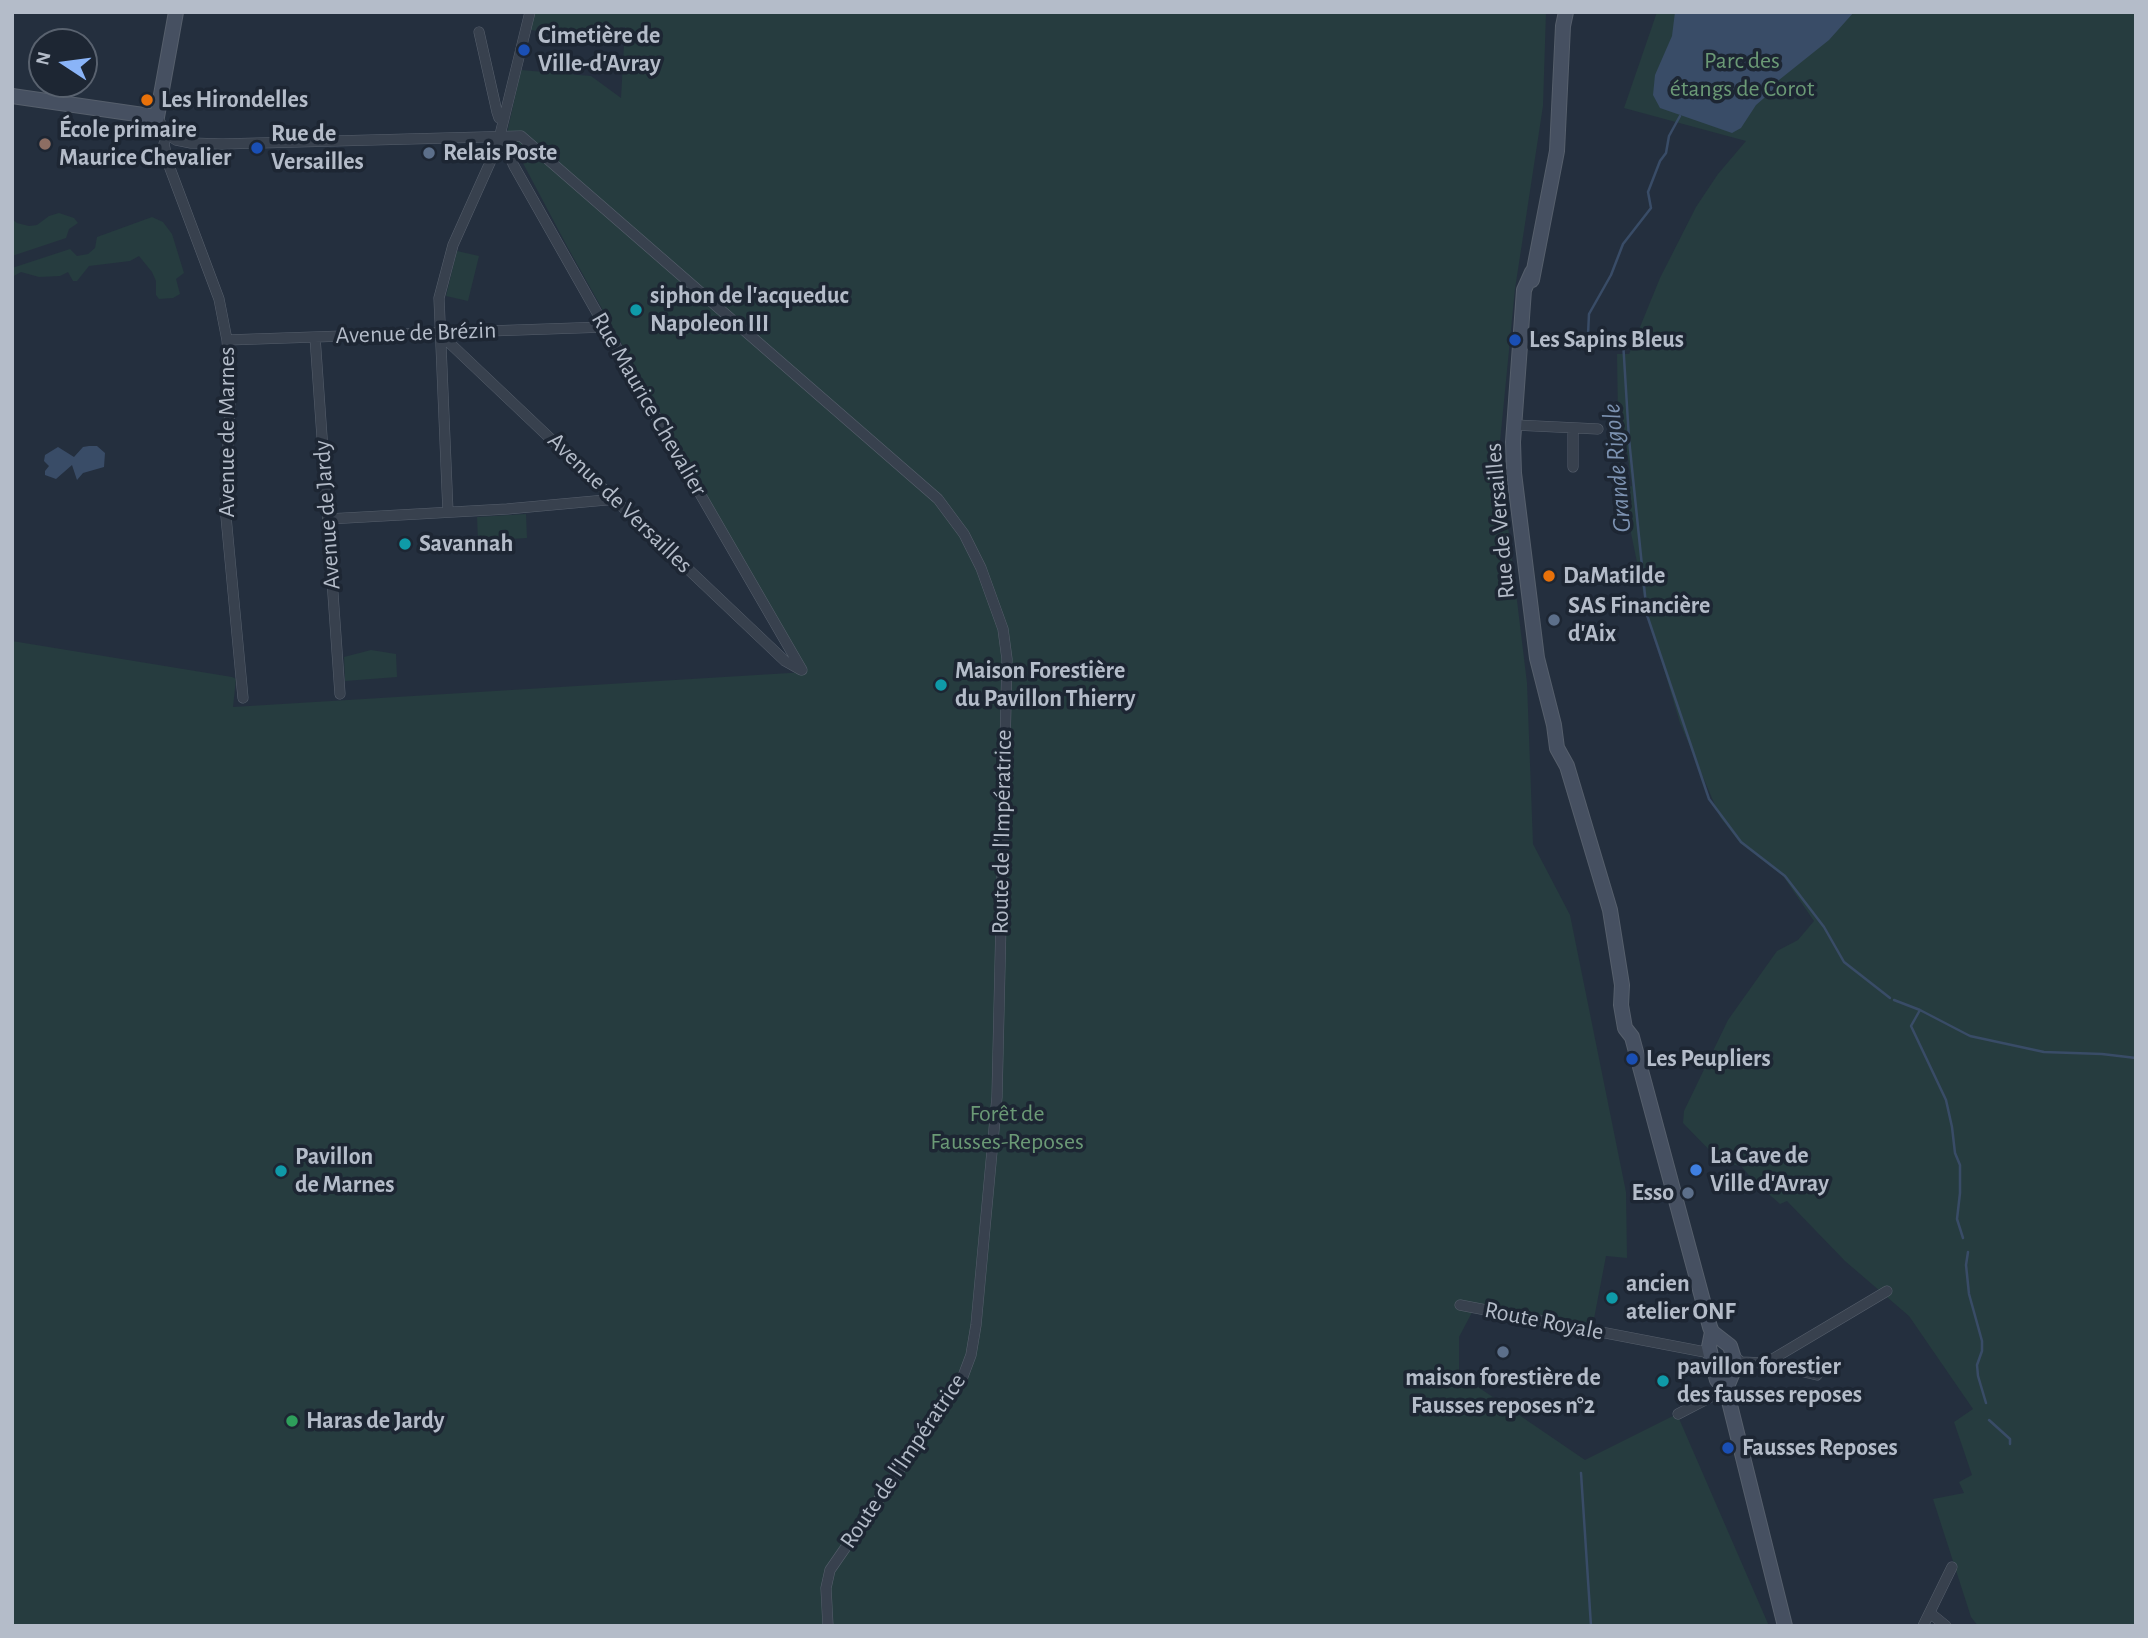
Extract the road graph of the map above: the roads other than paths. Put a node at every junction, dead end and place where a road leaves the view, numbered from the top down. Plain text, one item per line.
1 (176, 12) edge
2 (530, 12) edge
3 (1566, 12) edge
4 (479, 32) dead end
5 (12, 96) edge
6 (157, 117) junction
7 (504, 119) junction
8 (167, 134) junction
9 (500, 137) junction
10 (605, 327) junction
11 (439, 332) junction
12 (315, 337) junction
13 (227, 340) junction
14 (1515, 425) junction
15 (1573, 428) junction
16 (1598, 429) dead end
17 (1573, 467) dead end
18 (617, 499) junction
19 (448, 512) junction
20 (328, 519) junction
21 (802, 670) joint
22 (340, 694) dead end
23 (243, 698) dead end
24 (1887, 1291) dead end
25 (1460, 1305) dead end
26 (1712, 1332) junction
27 (1710, 1353) junction
28 (1733, 1356) junction
29 (1761, 1364) junction
30 (1817, 1375) dead end
31 (1728, 1384) junction
32 (1678, 1414) dead end
33 (1952, 1567) dead end
34 (1930, 1613) junction
35 (828, 1626) edge
36 (1785, 1626) edge
37 (1923, 1626) edge
38 (1946, 1626) edge

1 - 6 main road
2 - 7 street
3 - 14 main road, Rue de Versailles
4 - 7 street
5 - 6 main road
6 - 8 street
7 - 9 street
8 - 9 street
8 - 13 street, Avenue de Marnes
9 - 10 street, Rue Maurice Chevalier
9 - 11 street
9 - 35 street, Route de l'Impératrice
10 - 11 street, Avenue de Brézin
10 - 21 street, Rue Maurice Chevalier
11 - 12 street, Avenue de Brézin
11 - 18 street, Avenue de Versailles
11 - 19 street
12 - 13 street, Avenue de Brézin
12 - 20 street, Avenue de Jardy
13 - 23 street, Avenue de Marnes
14 - 15 street
14 - 26 main road, Rue de Versailles
15 - 16 street
15 - 17 street
18 - 19 street
18 - 21 street, Avenue de Versailles
19 - 20 street
20 - 22 street, Avenue de Jardy
24 - 29 street
25 - 27 street, Route Royale
26 - 27 main road
26 - 28 main road
27 - 31 main road
28 - 29 street
28 - 31 main road
29 - 30 street
29 - 31 street
31 - 32 street
31 - 36 main road
33 - 34 street
34 - 37 street
34 - 38 street

